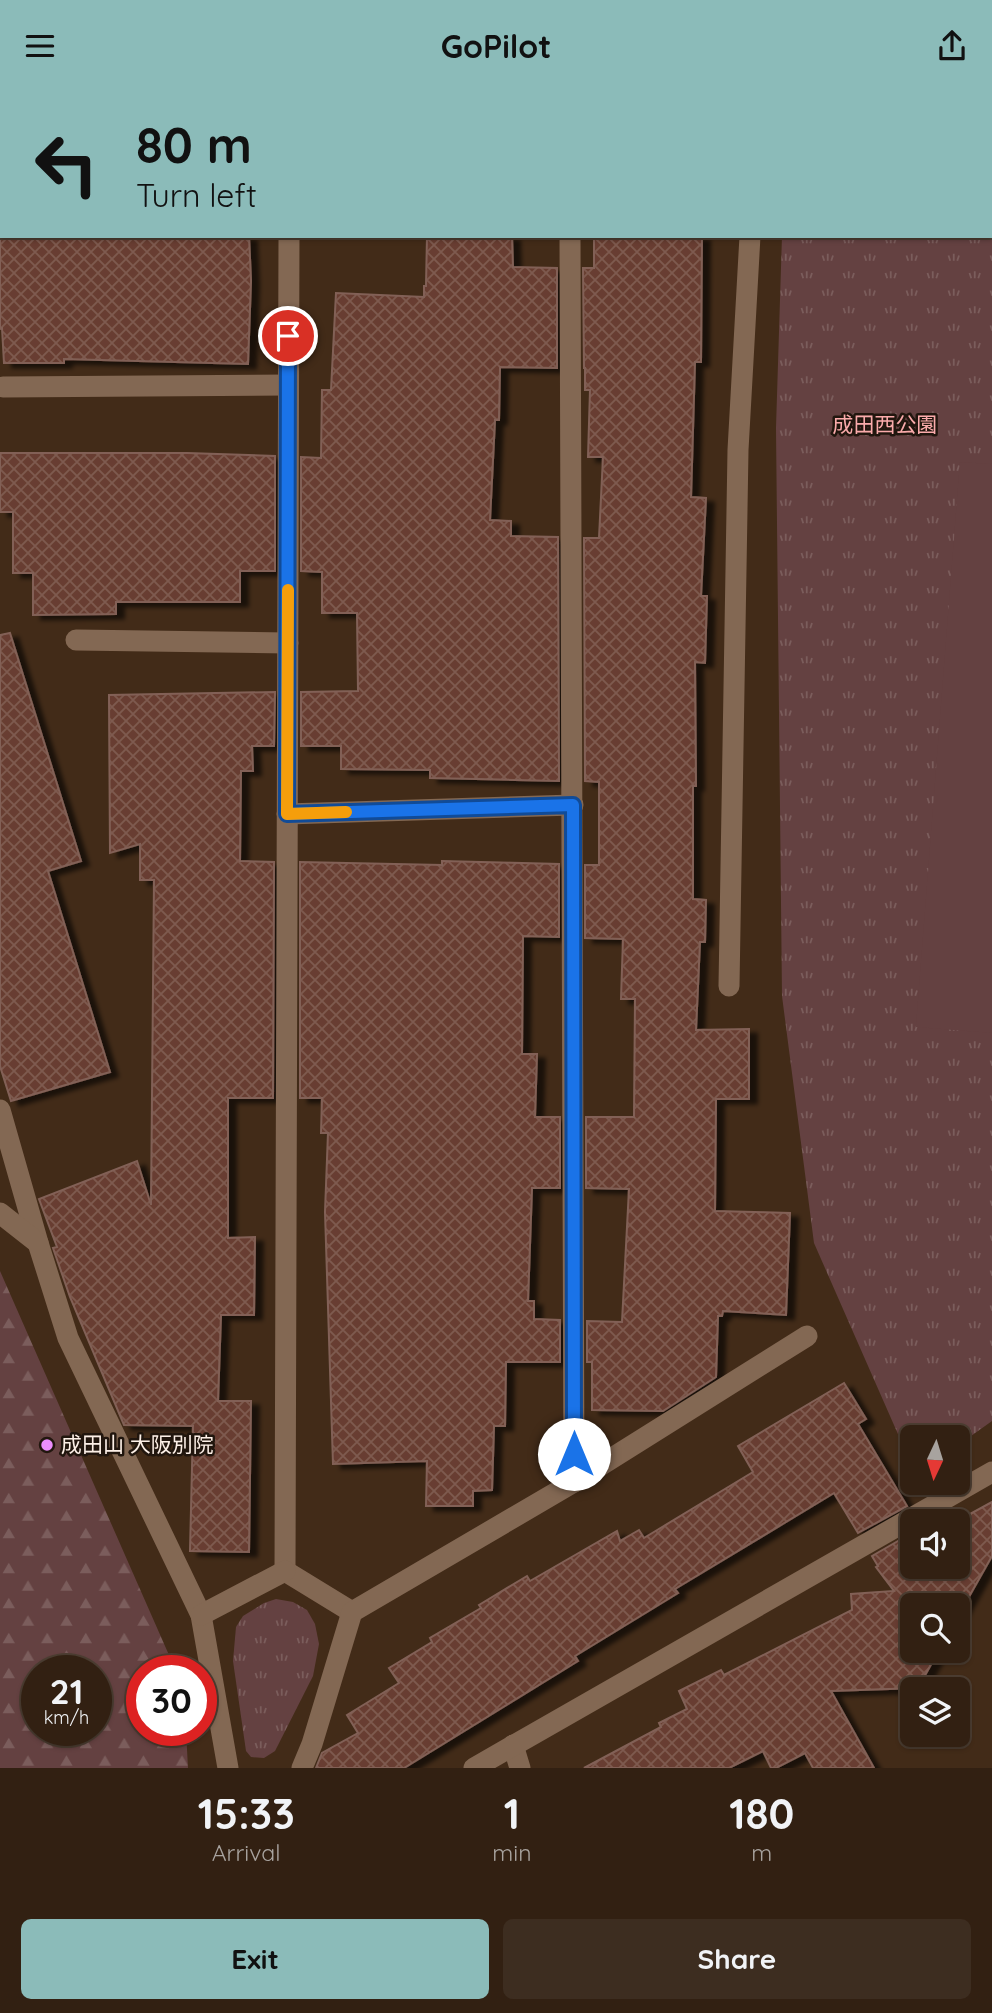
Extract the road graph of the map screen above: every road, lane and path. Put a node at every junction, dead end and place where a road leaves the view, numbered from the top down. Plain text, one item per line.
1 (289, 238) edge
2 (570, 238) edge
3 (750, 238) edge
4 (288, 385) junction
5 (3, 387) dead end
6 (75, 640) dead end
7 (288, 643) junction
8 (573, 805) junction
9 (287, 814) junction
10 (729, 986) dead end
11 (0, 1110) edge
12 (0, 1213) edge
13 (38, 1243) junction
14 (807, 1336) dead end
15 (992, 1472) edge
16 (574, 1482) junction
17 (285, 1571) junction
18 (352, 1612) junction
19 (201, 1615) junction
20 (513, 1745) junction
21 (228, 1768) edge
22 (302, 1768) edge
23 (474, 1768) edge
24 (520, 1768) edge

1 - 4 street
2 - 8 street
3 - 10 street
4 - 5 street
4 - 7 street
6 - 7 street
7 - 9 street
8 - 9 street
8 - 16 street
9 - 17 street
11 - 13 street
12 - 13 street
13 - 19 street
14 - 16 street
15 - 20 street
16 - 18 street
17 - 18 street
17 - 19 street
18 - 22 street
19 - 21 street
20 - 23 street
20 - 24 street

